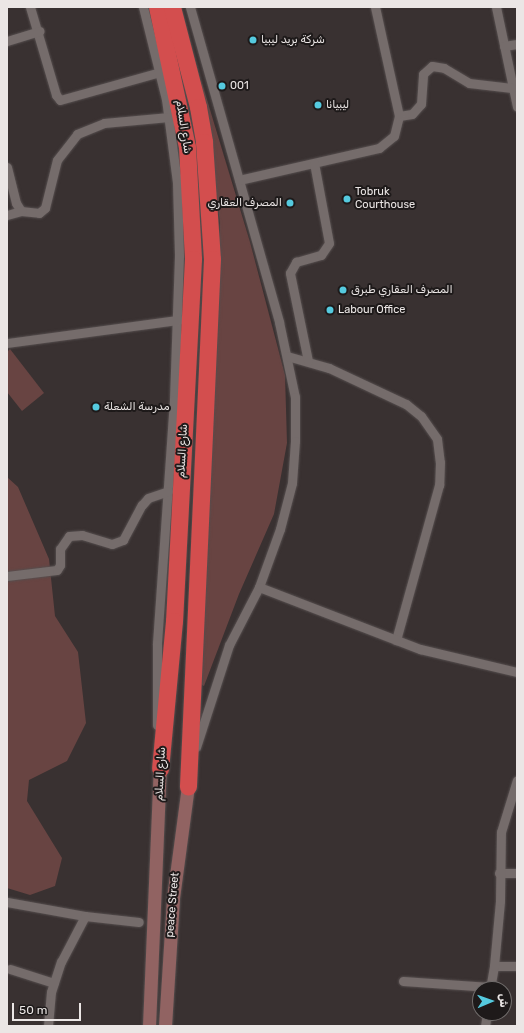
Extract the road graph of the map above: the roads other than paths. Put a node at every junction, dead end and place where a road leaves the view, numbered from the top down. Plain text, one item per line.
1 (30, 7) edge
2 (143, 7) edge
3 (192, 7) edge
4 (375, 7) edge
5 (496, 7) edge
6 (167, 9) edge
7 (39, 30) junction
8 (7, 41) edge
9 (517, 44) edge
10 (504, 46) junction
11 (160, 72) junction
12 (512, 88) junction
13 (517, 107) edge
14 (399, 116) junction
15 (169, 117) junction
16 (314, 162) junction
17 (7, 167) edge
18 (239, 180) junction
19 (21, 211) junction
20 (7, 215) edge
21 (178, 320) junction
22 (7, 342) edge
23 (287, 356) junction
24 (308, 361) junction
25 (168, 491) junction
26 (7, 576) edge
27 (259, 587) junction
28 (396, 640) junction
29 (517, 672) edge
30 (160, 768) junction
31 (517, 780) edge
32 (188, 786) junction
33 (500, 873) junction
34 (517, 873) edge
35 (156, 897) joint
36 (7, 902) edge
37 (85, 916) junction
38 (139, 922) dead end
39 (494, 966) junction
40 (517, 966) edge
41 (10, 969) dead end
42 (403, 981) dead end
43 (491, 981) edge
44 (54, 983) junction
45 (472, 987) edge
46 (48, 1026) edge
47 (149, 1026) edge
48 (165, 1026) edge

1 - 7 street
2 - 11 street
3 - 6 street
3 - 18 street
4 - 14 street
5 - 10 street
6 - 30 highway, شارع السلام
6 - 32 highway, شارع السلام
7 - 8 street
7 - 11 street
9 - 10 street
10 - 12 street
11 - 15 street
12 - 13 street
12 - 14 street
14 - 16 street
15 - 19 street
15 - 21 street
16 - 18 street
16 - 24 street
17 - 19 street
18 - 23 street
19 - 20 street
21 - 22 street
21 - 25 street
23 - 24 street
23 - 27 street
24 - 28 street
25 - 26 street
25 - 30 street
27 - 28 street
27 - 32 street
28 - 29 street
30 - 35 main road, شارع السلام
31 - 33 street
32 - 48 main road, peace Street
33 - 34 street
33 - 39 street
35 - 47 main road, peace Street
36 - 37 street
37 - 38 street
37 - 44 street
39 - 40 street
39 - 43 street
41 - 44 street
42 - 45 street
44 - 46 street

